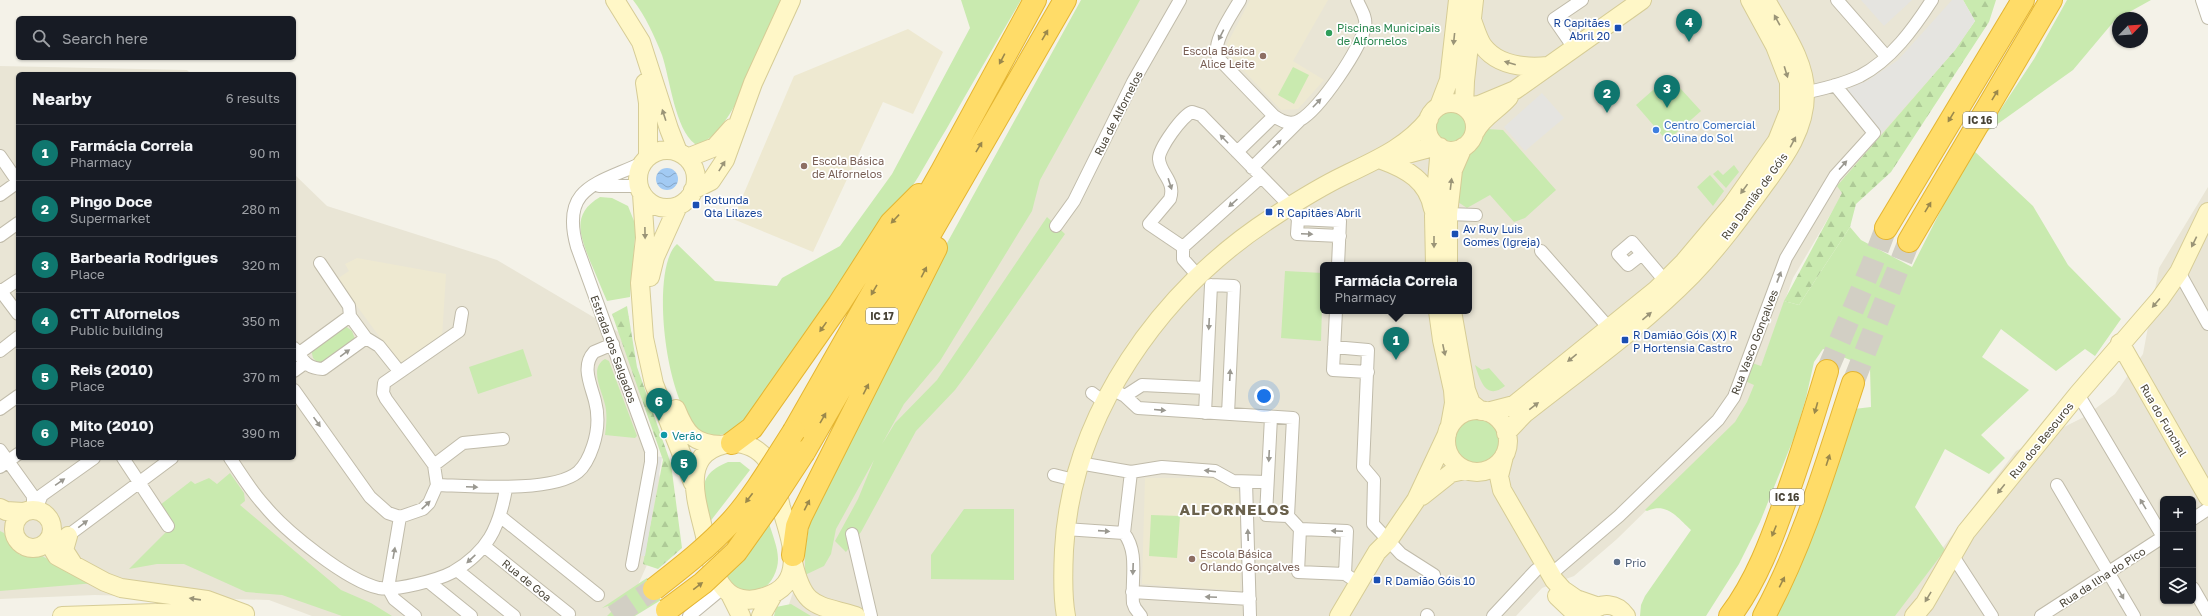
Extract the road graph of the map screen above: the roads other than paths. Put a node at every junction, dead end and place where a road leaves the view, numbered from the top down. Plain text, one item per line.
1 (615, 0) edge
2 (791, 0) edge
3 (1035, 0) edge
4 (1065, 0) edge
5 (1180, 0) edge
6 (1240, 0) edge
7 (1357, 0) edge
8 (1458, 0) edge
9 (1474, 0) edge
10 (1582, 0) edge
11 (1642, 0) edge
12 (1750, 0) edge
13 (1766, 0) edge
14 (1837, 0) edge
15 (1932, 0) edge
16 (2006, 0) edge
17 (2023, 0) edge
18 (2051, 0) edge
19 (2202, 0) edge
20 (2208, 18) edge
21 (1472, 20) junction
22 (2000, 36) junction
23 (1574, 48) junction
24 (1886, 56) junction
25 (1548, 66) junction
26 (1835, 85) junction
27 (1515, 90) junction
28 (1798, 94) junction
29 (1465, 107) junction
30 (1434, 113) junction
31 (1274, 116) junction
32 (740, 118) junction
33 (1300, 120) junction
34 (1475, 132) junction
35 (1439, 147) junction
36 (1463, 147) junction
37 (1237, 152) junction
38 (682, 155) junction
39 (0, 156) edge
40 (645, 160) junction
41 (1378, 161) junction
42 (1252, 168) junction
43 (950, 176) junction
44 (1261, 177) junction
45 (16, 179) edge
46 (16, 183) edge
47 (590, 187) junction
48 (640, 190) junction
49 (693, 190) junction
50 (0, 195) edge
51 (678, 206) junction
52 (2208, 212) edge
53 (1294, 213) junction
54 (1441, 215) junction
55 (1476, 215) dead end
56 (16, 224) edge
57 (1056, 226) dead end
58 (1886, 228) tunnel mouth
59 (0, 236) edge
60 (1909, 241) tunnel mouth
61 (1183, 247) junction
62 (1541, 251) dead end
63 (1642, 254) dead end
64 (1338, 262) edge
65 (1435, 262) edge
66 (1448, 262) edge
67 (320, 263) dead end
68 (2179, 272) junction
69 (1204, 279) junction
70 (16, 281) edge
71 (0, 291) edge
72 (1662, 291) junction
73 (16, 311) edge
74 (462, 313) dead end
75 (1336, 314) edge
76 (1438, 314) edge
77 (1453, 314) edge
78 (350, 316) junction
79 (2208, 324) edge
80 (1609, 328) junction
81 (366, 338) junction
82 (16, 339) edge
83 (2120, 343) junction
84 (613, 344) junction
85 (1334, 347) junction
86 (1597, 347) junction
87 (0, 351) edge
88 (302, 358) edge
89 (296, 368) edge
90 (399, 371) junction
91 (1827, 371) tunnel mouth
92 (1368, 372) junction
93 (1853, 383) tunnel mouth
94 (1206, 388) junction
95 (296, 393) edge
96 (2078, 394) junction
97 (1108, 395) junction
98 (16, 397) edge
99 (0, 409) edge
100 (1484, 411) junction
101 (1205, 413) junction
102 (1228, 414) junction
103 (1270, 417) junction
104 (1448, 429) junction
105 (1506, 433) junction
106 (504, 439) dead end
107 (727, 444) junction
108 (0, 450) edge
109 (1504, 456) junction
110 (91, 460) edge
111 (124, 460) edge
112 (169, 460) edge
113 (231, 460) edge
114 (9, 461) edge
115 (1079, 462) junction
116 (434, 465) junction
117 (1468, 471) junction
118 (1131, 472) junction
119 (1054, 475) dead end
120 (1074, 480) junction
121 (139, 481) junction
122 (1246, 482) junction
123 (1267, 482) junction
124 (693, 483) junction
125 (437, 485) junction
126 (2057, 486) dead end
127 (506, 488) junction
128 (2208, 497) edge
129 (1416, 500) junction
130 (0, 508) edge
131 (2208, 510) edge
132 (32, 511) junction
133 (0, 515) edge
134 (1288, 516) junction
135 (400, 517) junction
136 (501, 517) junction
137 (2196, 517) edge
138 (168, 526) dead end
139 (1065, 529) junction
140 (1300, 529) junction
141 (13, 530) junction
142 (1124, 532) junction
143 (2160, 532) edge
144 (852, 534) dead end
145 (55, 538) junction
146 (2160, 539) edge
147 (1388, 541) junction
148 (484, 546) junction
149 (1953, 556) junction
150 (793, 559) junction
151 (632, 565) dead end
152 (456, 570) junction
153 (2109, 572) junction
154 (1543, 573) junction
155 (1434, 575) dead end
156 (1353, 579) junction
157 (430, 582) junction
158 (388, 588) junction
159 (654, 589) tunnel mouth
160 (727, 590) junction
161 (775, 592) junction
162 (1132, 592) junction
163 (2196, 593) edge
164 (598, 595) dead end
165 (806, 597) junction
166 (1250, 599) junction
167 (1594, 611) edge
168 (2058, 612) edge
169 (663, 613) edge
170 (830, 613) edge
171 (569, 614) dead end
172 (2208, 614) edge
173 (250, 615) edge
174 (62, 616) edge
175 (415, 616) edge
176 (471, 616) edge
177 (514, 616) edge
178 (689, 616) edge
179 (741, 616) edge
180 (760, 616) edge
181 (856, 616) edge
182 (871, 616) edge
183 (1066, 616) edge
184 (1141, 616) edge
185 (1250, 616) edge
186 (1339, 616) edge
187 (1493, 616) edge
188 (1578, 616) edge
189 (1626, 616) edge
190 (1730, 616) edge
191 (1764, 616) edge
192 (1914, 616) edge
193 (1992, 616) edge
194 (2041, 616) edge
195 (2134, 616) edge

38 -> 1 street
1 - 40 street
2 - 32 street
3 -> 43 highway, IC 17
43 -> 4 highway, IC 17
5 - 57 street, Rua de Alfornelos
6 -> 31 street
33 -> 7 street
8 -> 30 street
9 - 21 street
10 - 23 street
11 - 23 street
12 -> 28 street, Rua Damião de Góis
28 -> 13 street, Rua Damião de Góis
14 - 24 street
15 - 24 street
16 - 22 highway
17 - 22 highway, IC 16
60 -> 18 highway, IC 16
19 - 20 street
25 -> 21 street
21 - 29 street
22 -> 58 highway, IC 16
23 - 25 street
24 - 26 street
25 - 27 street
26 - 28 street
154 -> 26 street, Rua Vasco Gonçalves
27 - 29 street
27 - 34 street
28 - 72 street, Rua Damião de Góis
29 - 30 street
29 - 34 street
30 - 35 street
30 - 41 street
31 - 33 street
31 - 37 street
32 - 38 street
49 -> 32 street
42 -> 33 street
34 - 36 street
35 - 36 street
35 - 41 street
35 - 54 street
54 -> 36 street
37 - 42 street
37 -> 61 street
38 - 40 street
38 - 49 street
39 - 45 street
40 - 47 street
40 - 48 street
41 - 53 street
41 - 54 street
42 - 44 street
43 -> 107 highway
150 -> 43 highway
43 -> 159 highway, IC 17, bridge
169 -> 43 highway, IC 17, bridge
44 - 53 street
44 -> 61 street
46 - 50 street
47 - 48 street
47 - 84 street, Estrada dos Salgados
48 - 51 street
48 -> 124 street
49 - 51 street
51 - 107 street
52 -> 68 street, Rua dos Besouros
53 - 64 street
53 - 69 street
54 - 55 street
54 -> 65 street
54 - 66 street
56 - 59 street
61 - 69 street
62 - 80 street
63 - 72 street
67 - 78 street
68 - 79 street
68 -> 83 street, Rua dos Besouros
69 -> 94 street
69 - 97 street
102 -> 69 street
70 - 71 street
71 - 73 street
72 - 80 street, Rua Damião de Góis
86 -> 72 street, Rua Damião de Góis
74 - 90 street
75 - 85 street
76 -> 104 street
77 - 100 street
78 - 81 street
78 - 88 street
80 - 86 street, Rua Damião de Góis
88 -> 81 street
81 - 90 street
82 - 87 street
83 - 96 street, Rua dos Besouros
83 - 128 street, Rua do Funchal
84 - 127 street
84 - 151 street, Estrada dos Salgados
85 - 92 street
85 - 92 street
86 -> 100 street, Rua Damião de Góis
105 -> 86 street, Rua Damião de Góis
88 - 89 street
90 - 116 street
91 -> 190 highway, IC 16
92 - 147 street
191 -> 93 highway, IC 16
94 - 97 street
94 - 101 street
95 -> 135 street
143 -> 96 street
96 -> 149 street, Rua dos Besouros
97 -> 101 street
97 - 115 street
98 - 99 street
100 - 104 street
100 - 105 street
101 - 102 street
102 - 103 street
103 -> 123 street
103 - 134 street
104 - 117 street
104 - 129 street
105 - 109 street
106 - 116 street
107 - 124 street
107 - 150 street
108 - 114 street
109 - 117 street
109 - 154 street
132 -> 110 street
111 - 121 street
112 - 121 street
113 - 158 street
114 - 132 street
115 - 118 street
115 - 120 street
116 - 125 street
117 - 129 street
117 - 154 street
122 -> 118 street
118 - 142 street
119 - 120 street
120 - 139 street
121 - 138 street
145 -> 121 street
122 - 123 street
166 -> 122 street
123 - 134 street
124 - 160 street
125 -> 127 street
135 -> 125 street
126 - 153 street
127 - 136 street
129 - 147 street
130 - 132 street
131 - 137 street
132 - 141 street
132 - 145 street
133 - 141 street
134 - 140 street
158 -> 135 street
136 - 148 street
136 - 164 street
139 -> 142 street
139 - 183 street
156 -> 140 street
140 - 156 street
141 - 145 street
142 -> 162 street
144 - 182 street
173 -> 145 street
146 - 153 street, Rua da Ilha do Pico
147 - 155 street
147 - 156 street
148 -> 152 street
148 - 171 street, Rua de Goa
149 -> 192 street, Rua dos Besouros
149 - 193 street
150 - 161 street
150 - 165 street
152 - 157 street
152 - 177 street
153 - 168 street, Rua da Ilha do Pico
153 -> 195 street
154 - 167 street
154 - 187 street, Rua Vasco Gonçalves
154 - 188 street
156 - 186 street
157 - 158 street
157 - 176 street
158 - 175 street
160 - 161 street
160 - 178 street
160 - 179 street
161 - 165 street
161 - 180 street
166 -> 162 street
162 - 184 street
163 - 172 street
165 - 170 street
166 - 185 street
167 - 189 street
168 - 194 street, Rua da Ilha do Pico
170 - 181 street
173 - 174 street

